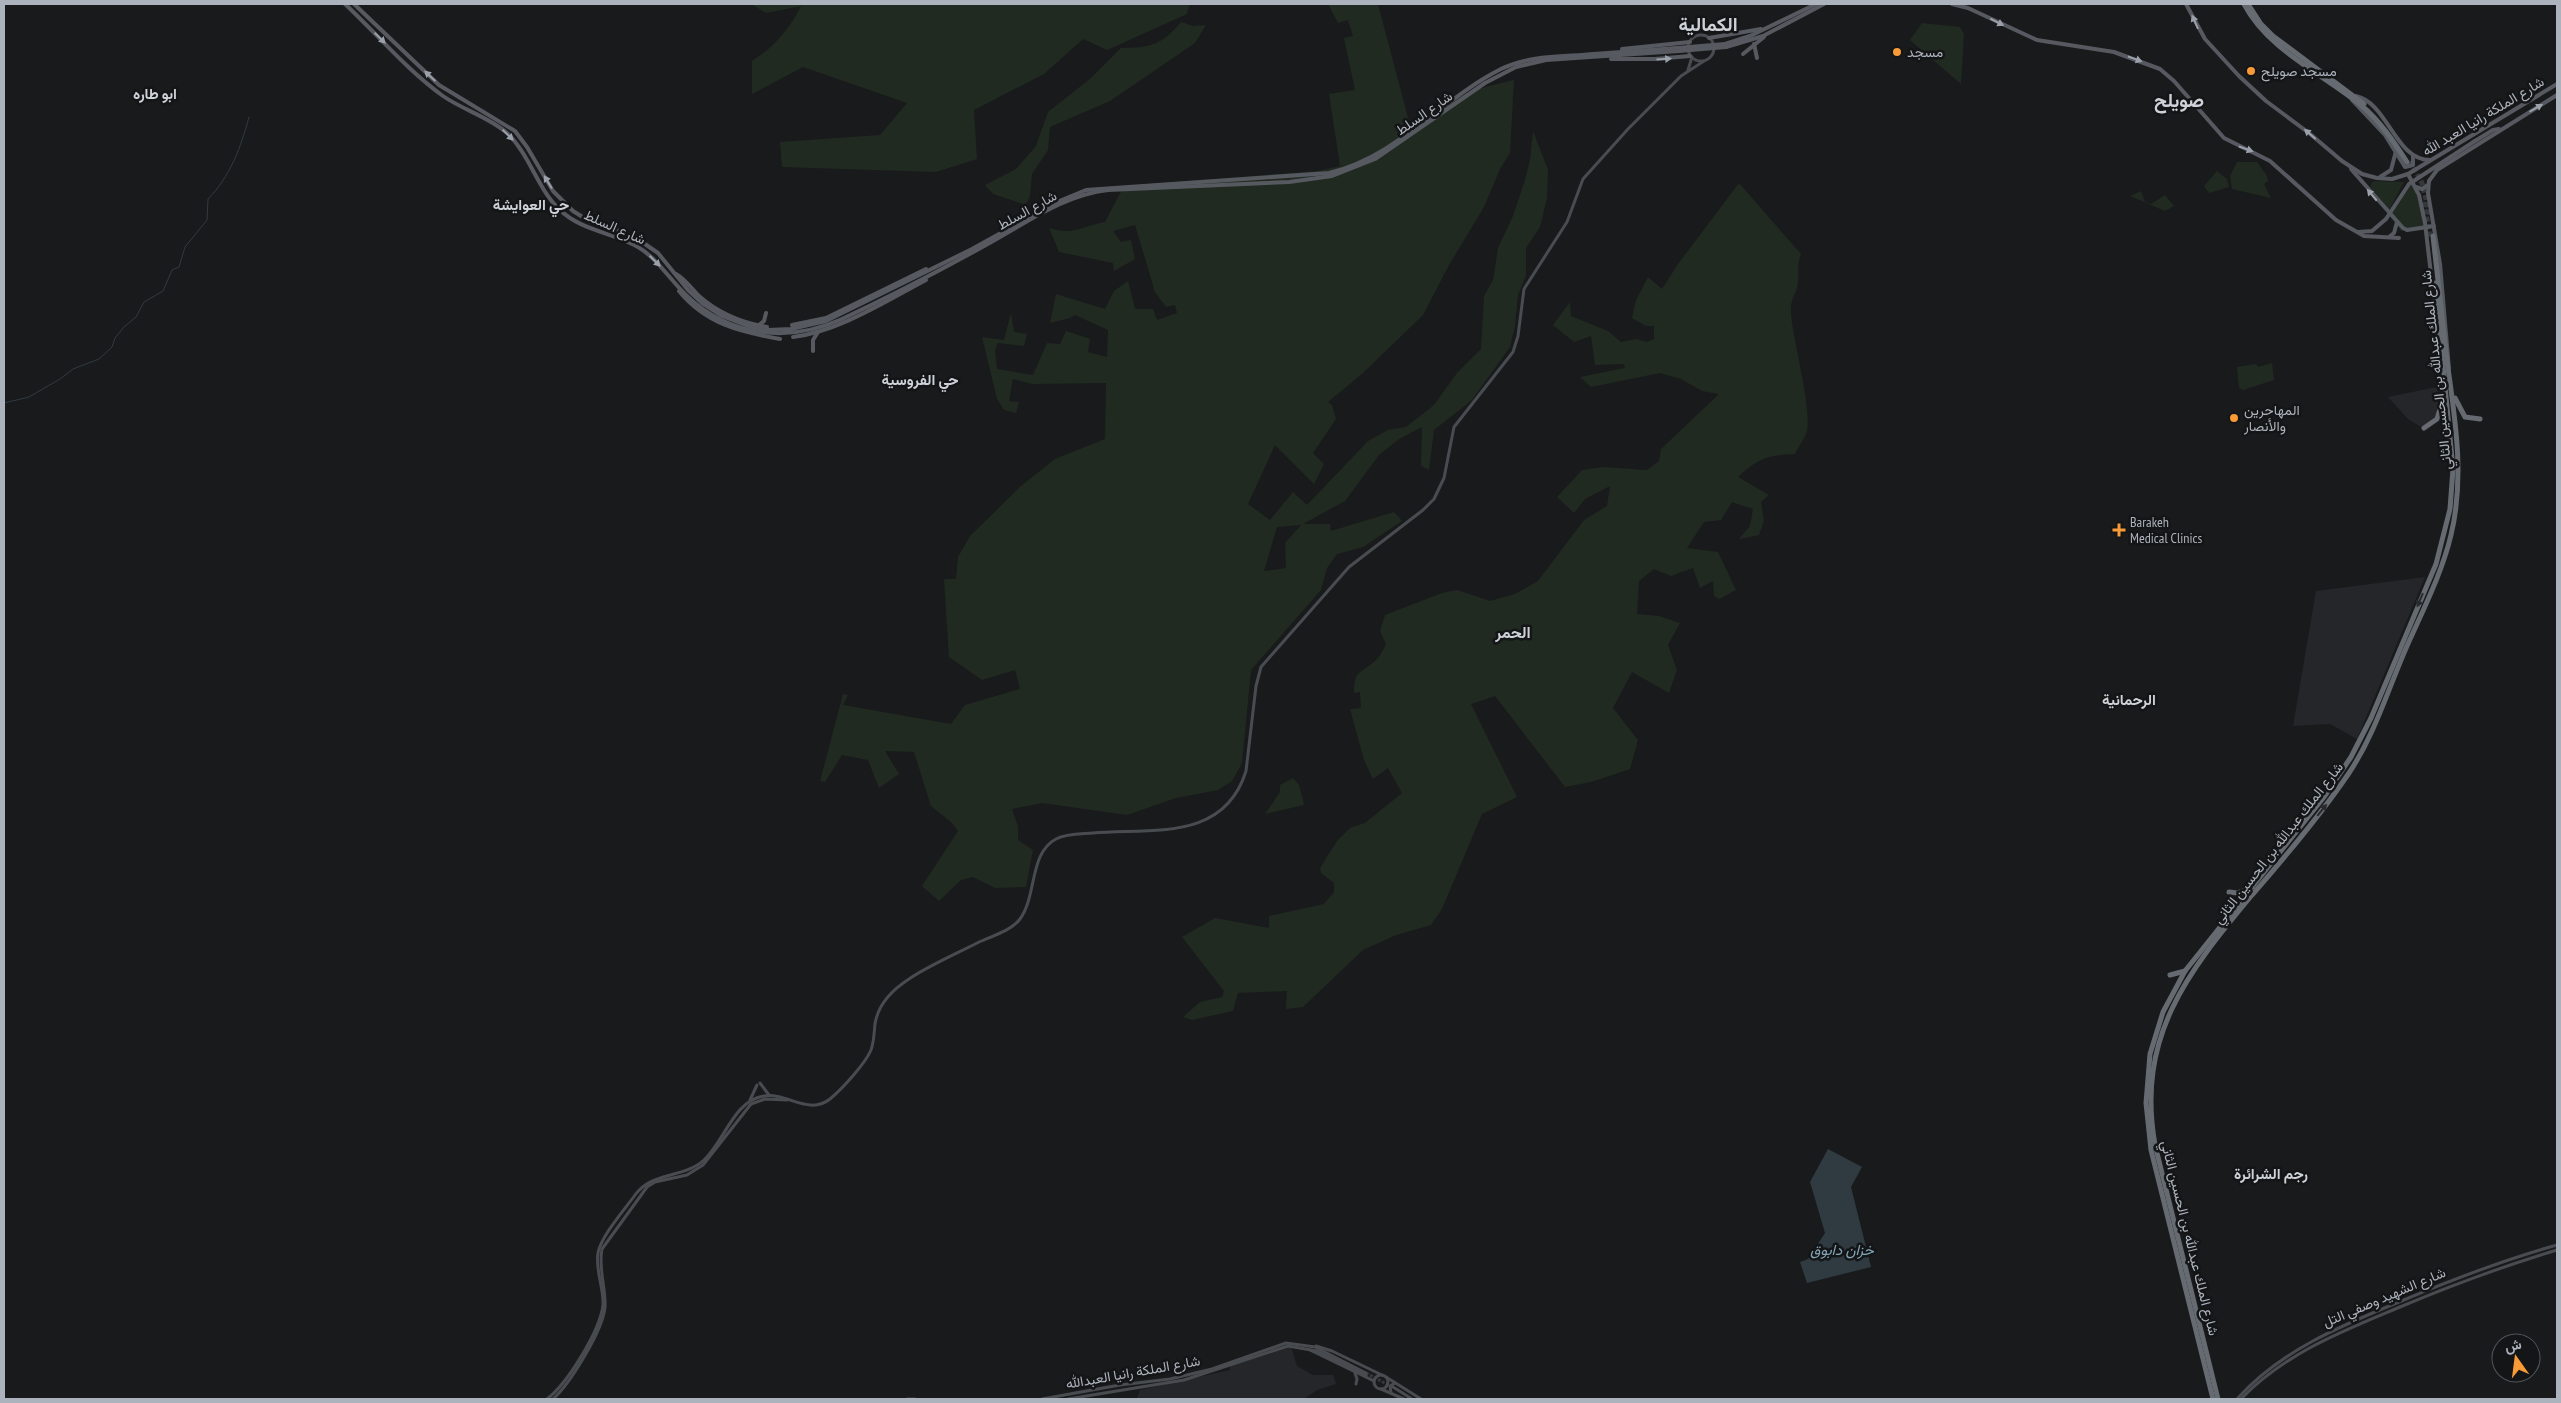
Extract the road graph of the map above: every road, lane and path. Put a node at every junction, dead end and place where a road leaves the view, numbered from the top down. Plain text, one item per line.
1 (345, 4) edge
2 (354, 4) edge
3 (1816, 4) edge
4 (1824, 4) edge
5 (1952, 4) edge
6 (2186, 4) edge
7 (2244, 4) edge
8 (2248, 4) edge
9 (1768, 28) junction
10 (1772, 32) junction
11 (1709, 38) junction
12 (1690, 42) junction
13 (1754, 44) junction
14 (1726, 45) junction
15 (1678, 50) junction
16 (1608, 53) junction
17 (1743, 54) dead end
18 (1691, 56) junction
19 (1604, 58) junction
20 (1757, 58) dead end
21 (1704, 61) junction
22 (1686, 72) junction
23 (2557, 84) edge
24 (2557, 95) edge
25 (2353, 97) junction
26 (2501, 129) junction
27 (2396, 151) junction
28 (2410, 160) junction
29 (2432, 160) junction
30 (2348, 166) junction
31 (2422, 167) junction
32 (2408, 174) junction
33 (2377, 178) junction
34 (2431, 178) junction
35 (2428, 185) junction
36 (2416, 187) junction
37 (2428, 193) junction
38 (2419, 195) junction
39 (2432, 210) junction
40 (2423, 212) junction
41 (2397, 222) junction
42 (2426, 226) junction
43 (2434, 228) junction
44 (2426, 231) junction
45 (2356, 232) junction
46 (2432, 237) tunnel mouth
47 (2386, 238) junction
48 (2399, 238) dead end
49 (950, 264) junction
50 (936, 266) junction
51 (673, 272) junction
52 (676, 284) junction
53 (766, 313) dead end
54 (731, 323) junction
55 (757, 325) junction
56 (792, 325) dead end
57 (777, 329) dead end
58 (818, 332) junction
59 (794, 337) dead end
60 (780, 339) dead end
61 (813, 351) dead end
62 (2447, 372) junction
63 (2446, 385) junction
64 (2451, 390) junction
65 (2480, 419) dead end
66 (2424, 428) dead end
67 (2252, 887) junction
68 (2229, 892) dead end
69 (2185, 971) junction
70 (2170, 975) dead end
71 (769, 1095) junction
72 (750, 1101) junction
73 (790, 1101) junction
74 (2557, 1245) edge
75 (2557, 1250) edge
76 (2505, 1260) junction
77 (2498, 1263) junction
78 (2507, 1266) junction
79 (2499, 1268) junction
80 (1310, 1347) junction
81 (2288, 1358) junction
82 (1370, 1369) junction
83 (1355, 1372) junction
84 (1365, 1375) junction
85 (1382, 1375) junction
86 (1386, 1377) junction
87 (1374, 1381) junction
88 (1396, 1382) junction
89 (1356, 1384) dead end
90 (1380, 1388) junction
91 (1392, 1390) junction
92 (546, 1399) edge
93 (553, 1399) edge
94 (907, 1399) edge
95 (915, 1399) edge
96 (1042, 1399) edge
97 (1068, 1399) edge
98 (1406, 1399) edge
99 (1412, 1399) edge
100 (1420, 1399) edge
101 (2213, 1399) edge
102 (2218, 1399) edge
103 (2236, 1399) edge
104 (2241, 1399) edge

1 -> 52 main road, شارع السلط
51 -> 2 main road, شارع السلط
3 - 9 main road, شارع السلط
4 - 10 main road, شارع السلط
5 -> 45 main road
30 -> 6 main road
7 - 25 highway
8 - 25 highway
9 - 11 main road
9 - 14 main road, شارع السلط
10 - 13 main road
10 - 14 main road, شارع السلط
11 - 12 main road
11 - 21 main road
12 - 16 main road
12 - 18 main road
13 - 17 main road
13 - 20 main road
14 - 15 main road, شارع السلط, bridge
15 - 16 main road, شارع السلط
15 - 19 main road, شارع السلط
16 - 50 main road, شارع السلط
19 -> 18 main road
18 - 21 main road
18 - 22 main road
19 - 49 main road, شارع السلط
21 - 22 main road
22 - 73 main road
23 - 29 main road, شارع الملكة رانيا العبد الله
26 -> 24 main road, شارع الملكة رانيا العبد الله
25 - 27 main road
25 - 28 highway
26 - 34 main road, شارع الملكة رانيا العبد الله
26 - 45 main road, bridge
27 - 28 main road
27 - 33 main road
28 - 29 main road
29 - 31 main road, شارع الملكة رانيا العبد الله
30 - 33 main road
41 -> 30 main road
31 - 32 main road, شارع الملكة رانيا العبد الله
31 - 34 main road
32 - 33 main road, شارع الملكة رانيا العبد الله
32 - 36 main road
34 - 35 main road
35 - 36 main road
35 - 37 main road
36 - 38 main road
37 - 38 main road
37 - 39 main road
38 - 40 main road
39 - 40 main road
39 - 43 main road
40 - 42 main road
41 - 42 main road
41 - 47 main road
42 - 43 main road
42 - 44 main road
43 - 44 main road
43 - 62 main road
44 - 62 main road
45 - 47 main road
46 - 62 highway, شارع الملك عبدالله بن الحسين الثاني
47 - 48 main road
49 - 54 main road, شارع السلط
49 - 58 main road
50 - 54 main road, شارع السلط
50 - 56 main road
51 - 54 main road, شارع السلط
51 - 55 main road
52 - 54 main road, شارع السلط
52 - 60 main road
53 - 55 main road
55 - 57 main road
58 - 59 main road
58 - 61 main road
62 - 63 highway, شارع الملك عبدالله بن الحسين الثاني
62 - 64 highway, شارع الملك عبدالله بن الحسين الثاني
63 - 66 highway
63 -> 67 highway, شارع الملك عبدالله بن الحسين الثاني
64 - 65 highway
102 -> 64 highway, شارع الملك عبدالله بن الحسين الثاني
67 - 68 highway
67 - 69 highway, شارع الملك عبدالله بن الحسين الثاني
69 - 70 highway
69 - 101 highway, شارع الملك عبدالله بن الحسين الثاني
71 - 72 main road
71 - 72 main road
71 - 73 main road
72 - 92 main road
73 - 93 main road
74 - 76 main road, شارع الشهيد وصفي التل
75 - 78 main road, شارع الشهيد وصفي التل
76 - 77 main road, شارع الشهيد وصفي التل
76 - 78 main road
77 - 79 main road
77 - 81 main road, شارع الشهيد وصفي التل
78 - 79 main road, شارع الشهيد وصفي التل
79 - 81 main road, شارع الشهيد وصفي التل
80 - 82 main road
80 - 83 main road
80 - 84 main road, شارع الملكة رانيا العبدالله
80 - 96 main road, شارع الملكة رانيا العبدالله
80 - 97 main road, شارع الملكة رانيا العبدالله
81 - 103 main road, شارع الشهيد وصفي التل
81 - 104 main road, شارع الشهيد وصفي التل
82 - 84 main road
82 - 85 main road
83 - 84 main road
83 - 89 main road
84 - 87 main road
85 - 86 main road
85 - 87 main road
86 - 88 main road
86 - 90 main road
87 - 90 main road
88 - 91 main road
88 - 100 main road
90 - 91 main road
91 - 98 main road
91 - 99 main road
94 - 95 main road

